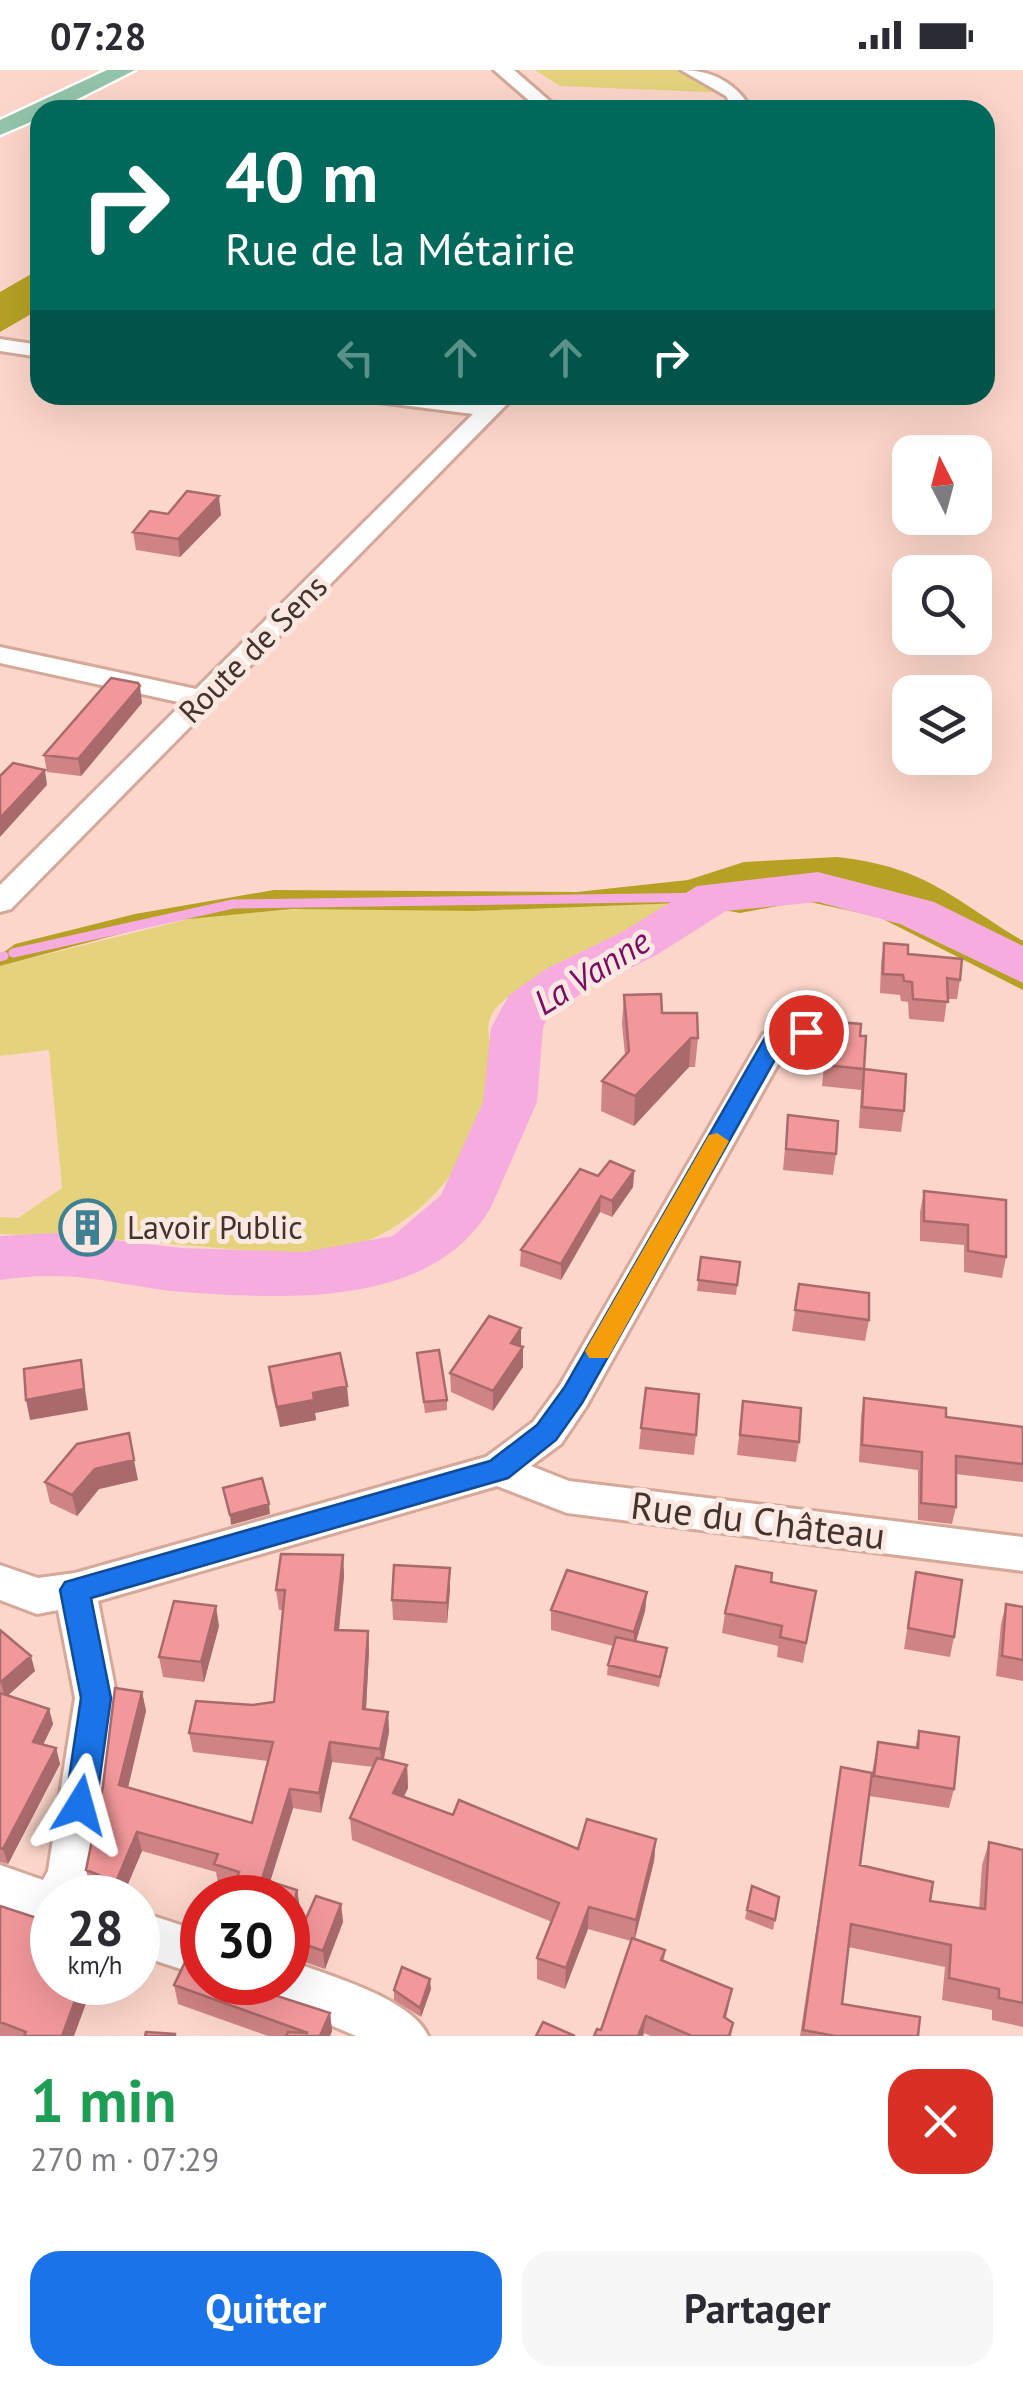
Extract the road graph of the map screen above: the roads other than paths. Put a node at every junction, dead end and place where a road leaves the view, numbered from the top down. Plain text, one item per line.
1 (124, 70) edge
2 (503, 70) edge
3 (690, 70) edge
4 (60, 100) edge
5 (539, 100) edge
6 (737, 100) edge
7 (30, 114) edge
8 (0, 128) edge
9 (0, 346) edge
10 (30, 350) edge
11 (495, 405) edge
12 (0, 655) edge
13 (204, 698) junction
14 (0, 902) edge
15 (806, 1032) dead end
16 (498, 1470) junction
17 (1023, 1554) edge
18 (0, 1582) edge
19 (75, 1590) junction
20 (70, 1875) edge
21 (0, 1887) edge
22 (30, 1897) edge
23 (310, 1992) edge
24 (404, 2036) edge

1 - 4 main road
2 - 5 street
3 - 6 street
7 - 8 main road
9 - 10 street
11 - 13 street, Route de Sens
12 - 13 street
13 - 14 street, Route de Sens
15 - 16 street
16 - 17 street, Rue du Château
16 - 19 street
18 - 19 street
19 - 20 street
21 - 22 street
23 - 24 street

